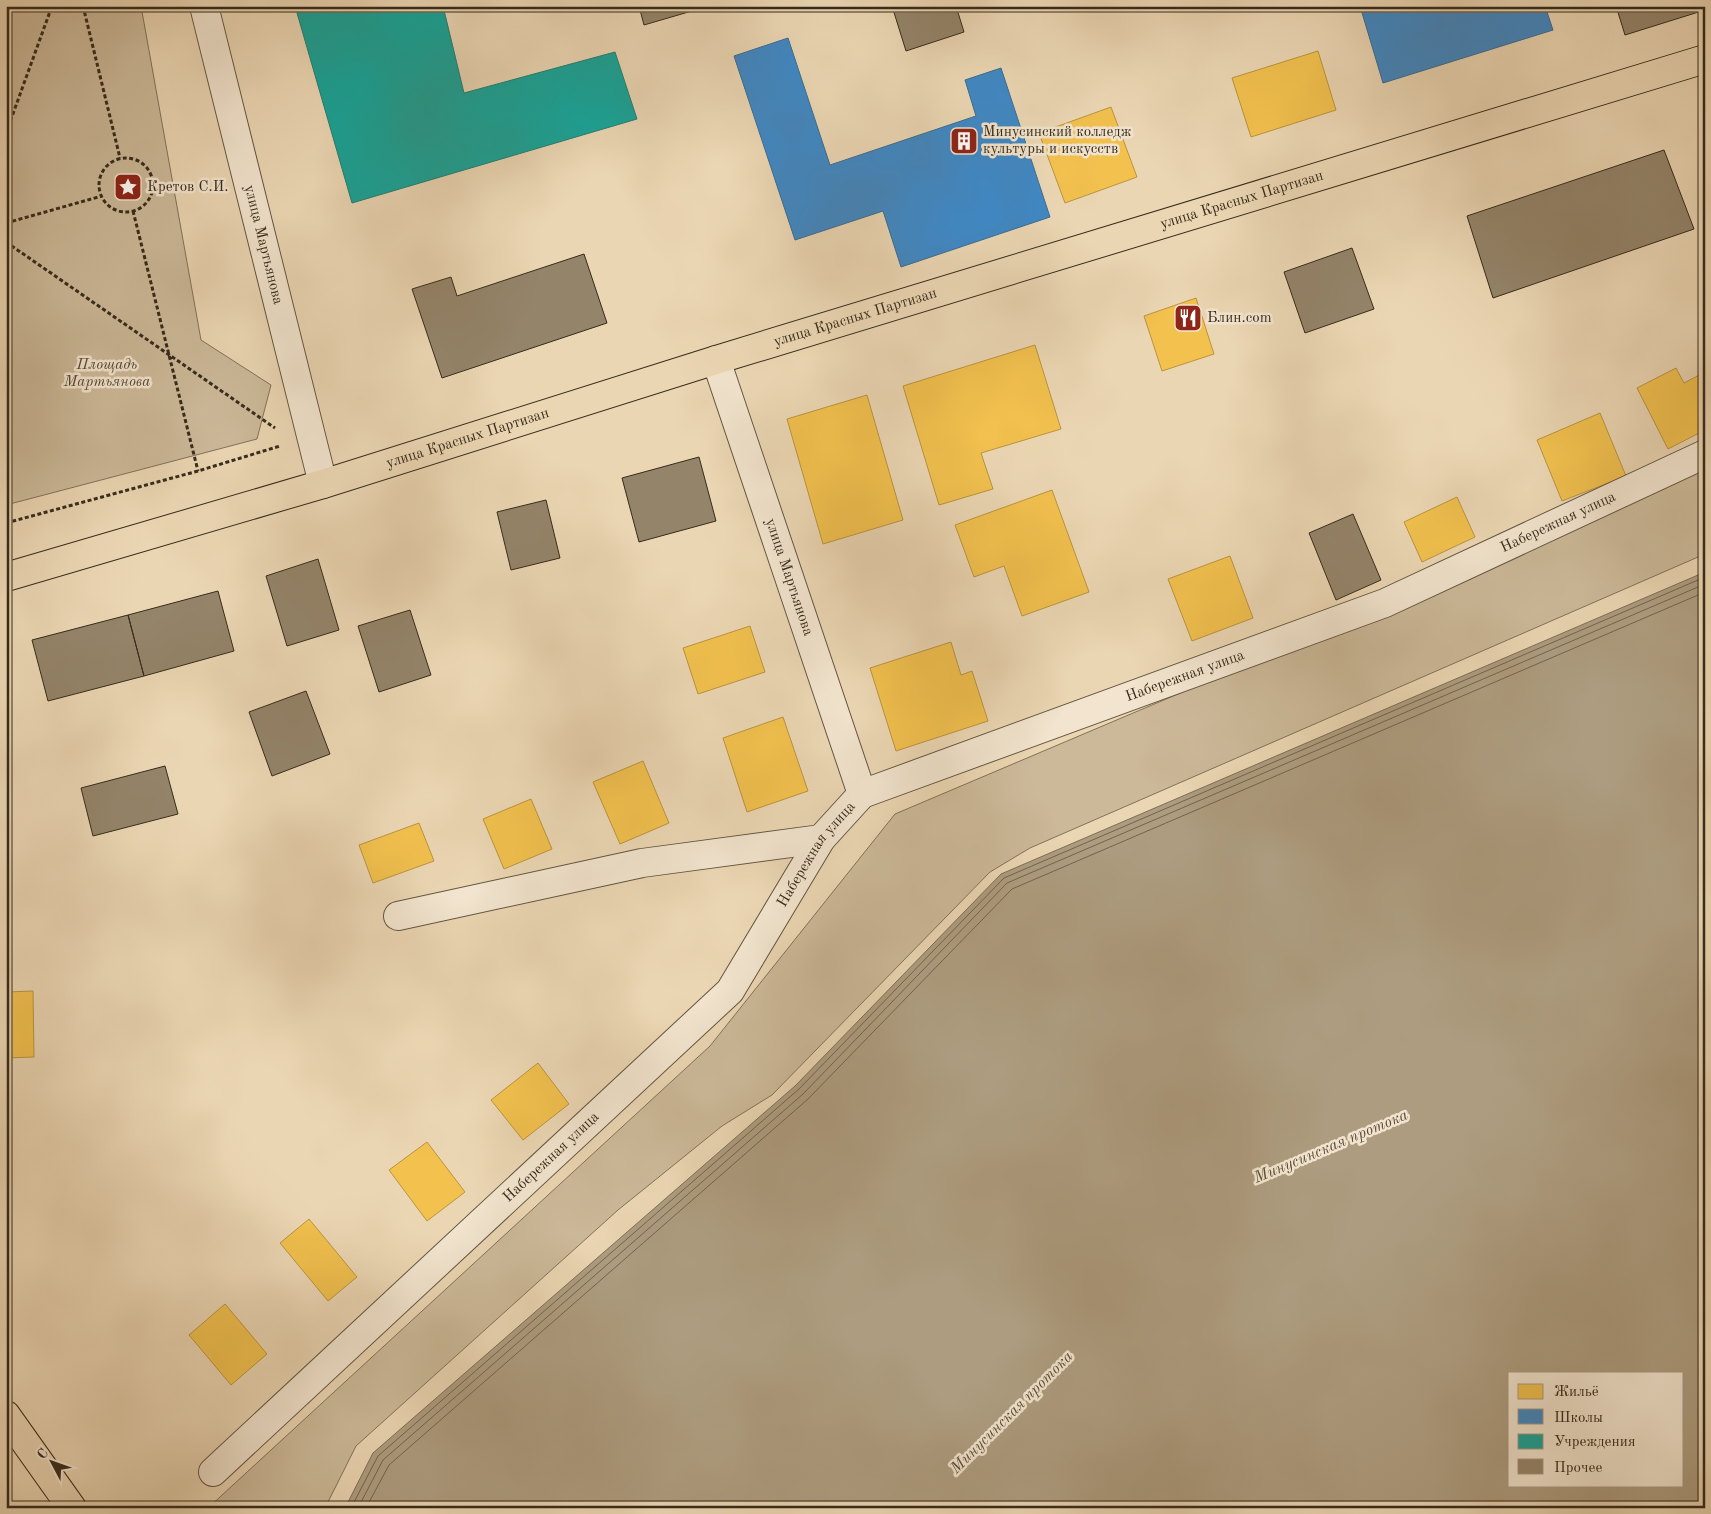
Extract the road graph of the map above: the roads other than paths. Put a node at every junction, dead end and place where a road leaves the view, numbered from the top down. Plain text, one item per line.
1 (204, 6) edge
2 (1705, 59) edge
3 (716, 360) junction
4 (1705, 454) edge
5 (323, 484) junction
6 (6, 577) edge
7 (862, 794) junction
8 (820, 838) junction
9 (398, 916) dead end
10 (6, 1415) edge
11 (213, 1472) dead end
12 (72, 1508) edge

1 - 5 street, улица Мартьянова
2 - 3 main road, улица Красных Партизан
3 - 5 main road, улица Красных Партизан
3 - 7 street, улица Мартьянова
4 - 7 street, Набережная улица
5 - 6 main road, улица Красных Партизан
7 - 8 street, Набережная улица
8 - 9 street
8 - 11 street, Набережная улица
10 - 12 main road

